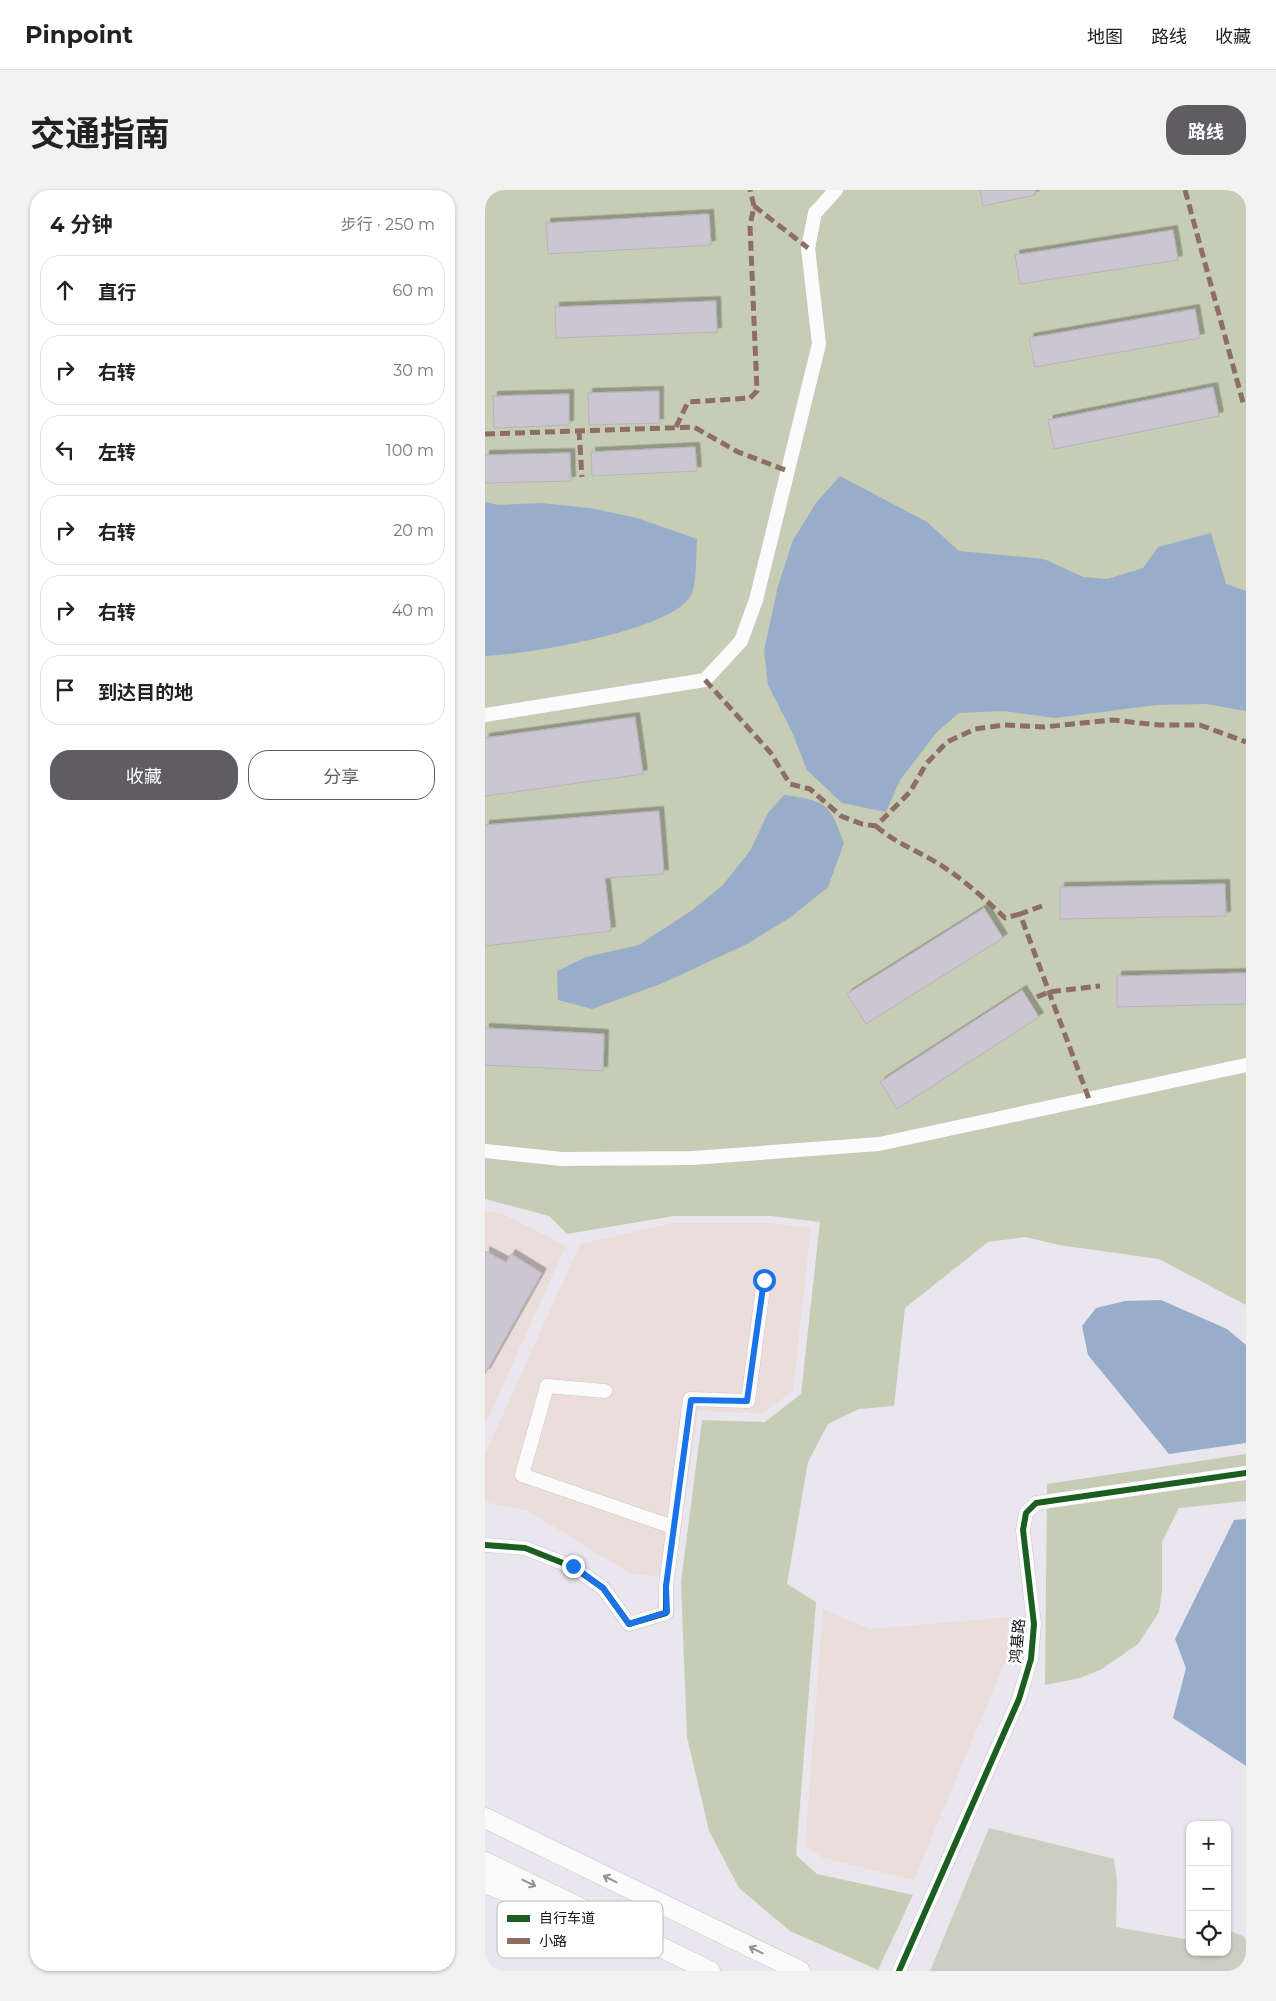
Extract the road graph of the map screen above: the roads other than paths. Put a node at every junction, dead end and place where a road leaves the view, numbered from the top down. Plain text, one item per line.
1 (836, 190) edge
2 (485, 716) edge
3 (1246, 1065) edge
4 (485, 1151) edge
5 (764, 1280) dead end
6 (605, 1391) dead end
7 (1246, 1473) edge
8 (673, 1528) junction
9 (485, 1545) edge
10 (485, 1818) edge
11 (485, 1862) edge
12 (485, 1883) edge
13 (529, 1901) edge
14 (566, 1901) edge
15 (656, 1901) edge
16 (663, 1904) edge
17 (663, 1948) edge
18 (663, 1956) edge
19 (700, 1971) edge
20 (710, 1971) edge
21 (800, 1971) edge
22 (899, 1971) edge

1 - 2 street
3 - 4 street
5 - 8 street
6 - 8 street
7 - 22 street, 鸿基路
8 - 9 street
15 -> 10 highway
11 -> 14 highway
12 - 13 highway
21 -> 16 highway
17 -> 20 highway
18 - 19 highway

